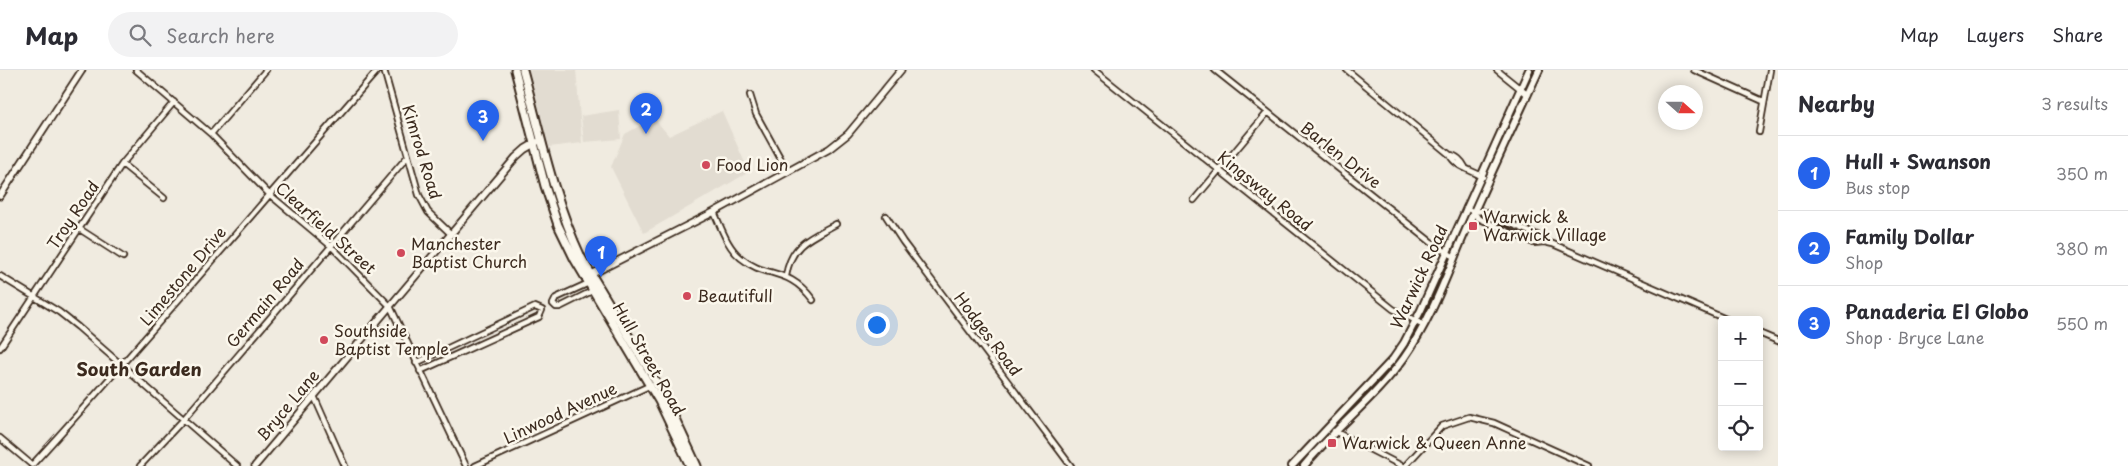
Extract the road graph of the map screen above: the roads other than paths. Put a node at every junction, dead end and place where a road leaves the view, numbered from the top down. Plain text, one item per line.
1 (82, 70) edge
2 (136, 70) edge
3 (266, 70) edge
4 (378, 70) edge
5 (384, 70) edge
6 (515, 70) edge
7 (523, 70) edge
8 (901, 70) edge
9 (1094, 70) edge
10 (1215, 70) edge
11 (1347, 70) edge
12 (1497, 70) edge
13 (1529, 70) edge
14 (1539, 70) edge
15 (1694, 70) edge
16 (1770, 70) edge
17 (1520, 89) junction
18 (1528, 95) junction
19 (750, 96) dead end
20 (1763, 100) junction
21 (174, 102) junction
22 (1267, 113) junction
23 (1759, 132) dead end
24 (211, 134) junction
25 (542, 140) junction
26 (534, 143) junction
27 (408, 156) junction
28 (122, 164) junction
29 (1218, 170) junction
30 (788, 172) junction
31 (1480, 176) junction
32 (1488, 181) junction
33 (269, 194) junction
34 (0, 196) edge
35 (164, 198) dead end
36 (1194, 200) dead end
37 (1466, 208) junction
38 (714, 212) junction
39 (1474, 212) junction
40 (886, 216) dead end
41 (836, 224) dead end
42 (78, 228) junction
43 (451, 234) junction
44 (1544, 242) junction
45 (331, 246) junction
46 (1446, 252) junction
47 (123, 257) dead end
48 (1454, 257) junction
49 (0, 276) edge
50 (786, 276) junction
51 (590, 279) junction
52 (596, 289) junction
53 (33, 297) junction
54 (813, 300) dead end
55 (390, 306) junction
56 (1719, 316) edge
57 (1415, 322) junction
58 (1424, 325) junction
59 (1763, 334) edge
60 (1778, 340) edge
61 (0, 348) edge
62 (416, 363) junction
63 (123, 366) junction
64 (420, 371) junction
65 (653, 384) junction
66 (314, 396) junction
67 (183, 420) junction
68 (1328, 427) junction
69 (1336, 432) junction
70 (0, 438) edge
71 (140, 466) edge
72 (237, 466) edge
73 (255, 466) edge
74 (345, 466) edge
75 (466, 466) edge
76 (475, 466) edge
77 (690, 466) edge
78 (697, 466) edge
79 (1071, 466) edge
80 (1292, 466) edge
81 (1304, 466) edge
82 (1403, 466) edge
83 (1589, 466) edge

1 - 34 street
2 - 21 street, Clearfield Street
3 - 24 street
4 - 33 street, Limestone Drive
5 - 27 street, Kimrod Road
6 - 26 main road, Hull Street Road
7 - 25 main road, Hull Street Road
8 - 30 street
9 - 29 street, Kingsway Road
10 - 22 street, Barlen Drive
11 - 31 street
12 - 17 street
13 - 17 main road, Warwick Road
14 - 18 main road, Warwick Road
15 - 20 street
16 - 20 street
17 - 18 street
17 - 31 main road, Warwick Road
18 - 32 main road, Warwick Road
19 - 30 street
20 - 23 street
21 - 24 street, Clearfield Street
21 - 28 street, Troy Road
22 - 29 street
22 - 46 street, Barlen Drive
24 - 33 street, Clearfield Street
25 - 26 street, Bryce Lane
25 - 51 main road, Hull Street Road
26 - 43 street, Bryce Lane
26 - 51 main road, Hull Street Road
27 - 43 street, Kimrod Road
27 - 45 street, Germain Road
28 - 35 street
28 - 42 street, Troy Road
29 - 36 street
29 - 57 street, Kingsway Road
30 - 38 street
31 - 32 street
31 - 37 main road, Warwick Road
32 - 39 main road, Warwick Road
33 - 45 street, Clearfield Street
33 - 63 street, Limestone Drive
37 - 39 street
37 - 46 main road, Warwick Road
38 - 50 street
38 - 51 street
39 - 44 street
39 - 44 street
39 - 48 main road, Warwick Road
40 - 79 street, Hodges Road
41 - 50 street
42 - 47 street
42 - 53 street, Troy Road
43 - 55 street, Bryce Lane
44 - 56 street
45 - 55 street, Clearfield Street
45 - 67 street, Germain Road
46 - 48 street, Barlen Drive
46 - 57 main road, Warwick Road
48 - 58 main road, Warwick Road
49 - 53 street
50 - 54 street
51 - 52 main road, Hull Street Road
51 - 52 street
52 - 65 main road, Hull Street Road
53 - 61 street, Troy Road
53 - 63 street
55 - 62 street, Clearfield Street
55 - 66 street, Bryce Lane
57 - 58 street, Kingsway Road
57 - 68 main road, Warwick Road
58 - 69 main road, Warwick Road
59 - 60 street
62 - 64 street, Clearfield Street
62 - 64 street
63 - 67 street
63 - 70 street, Limestone Drive
64 - 75 street, Clearfield Street
65 - 76 street, Linwood Avenue
65 - 77 main road, Hull Street Road
65 - 78 main road, Hull Street Road
66 - 73 street, Bryce Lane
66 - 74 street
67 - 71 street, Germain Road
67 - 72 street
68 - 69 street
68 - 80 main road, Warwick Road
69 - 81 main road, Warwick Road
69 - 82 street
82 - 83 street

